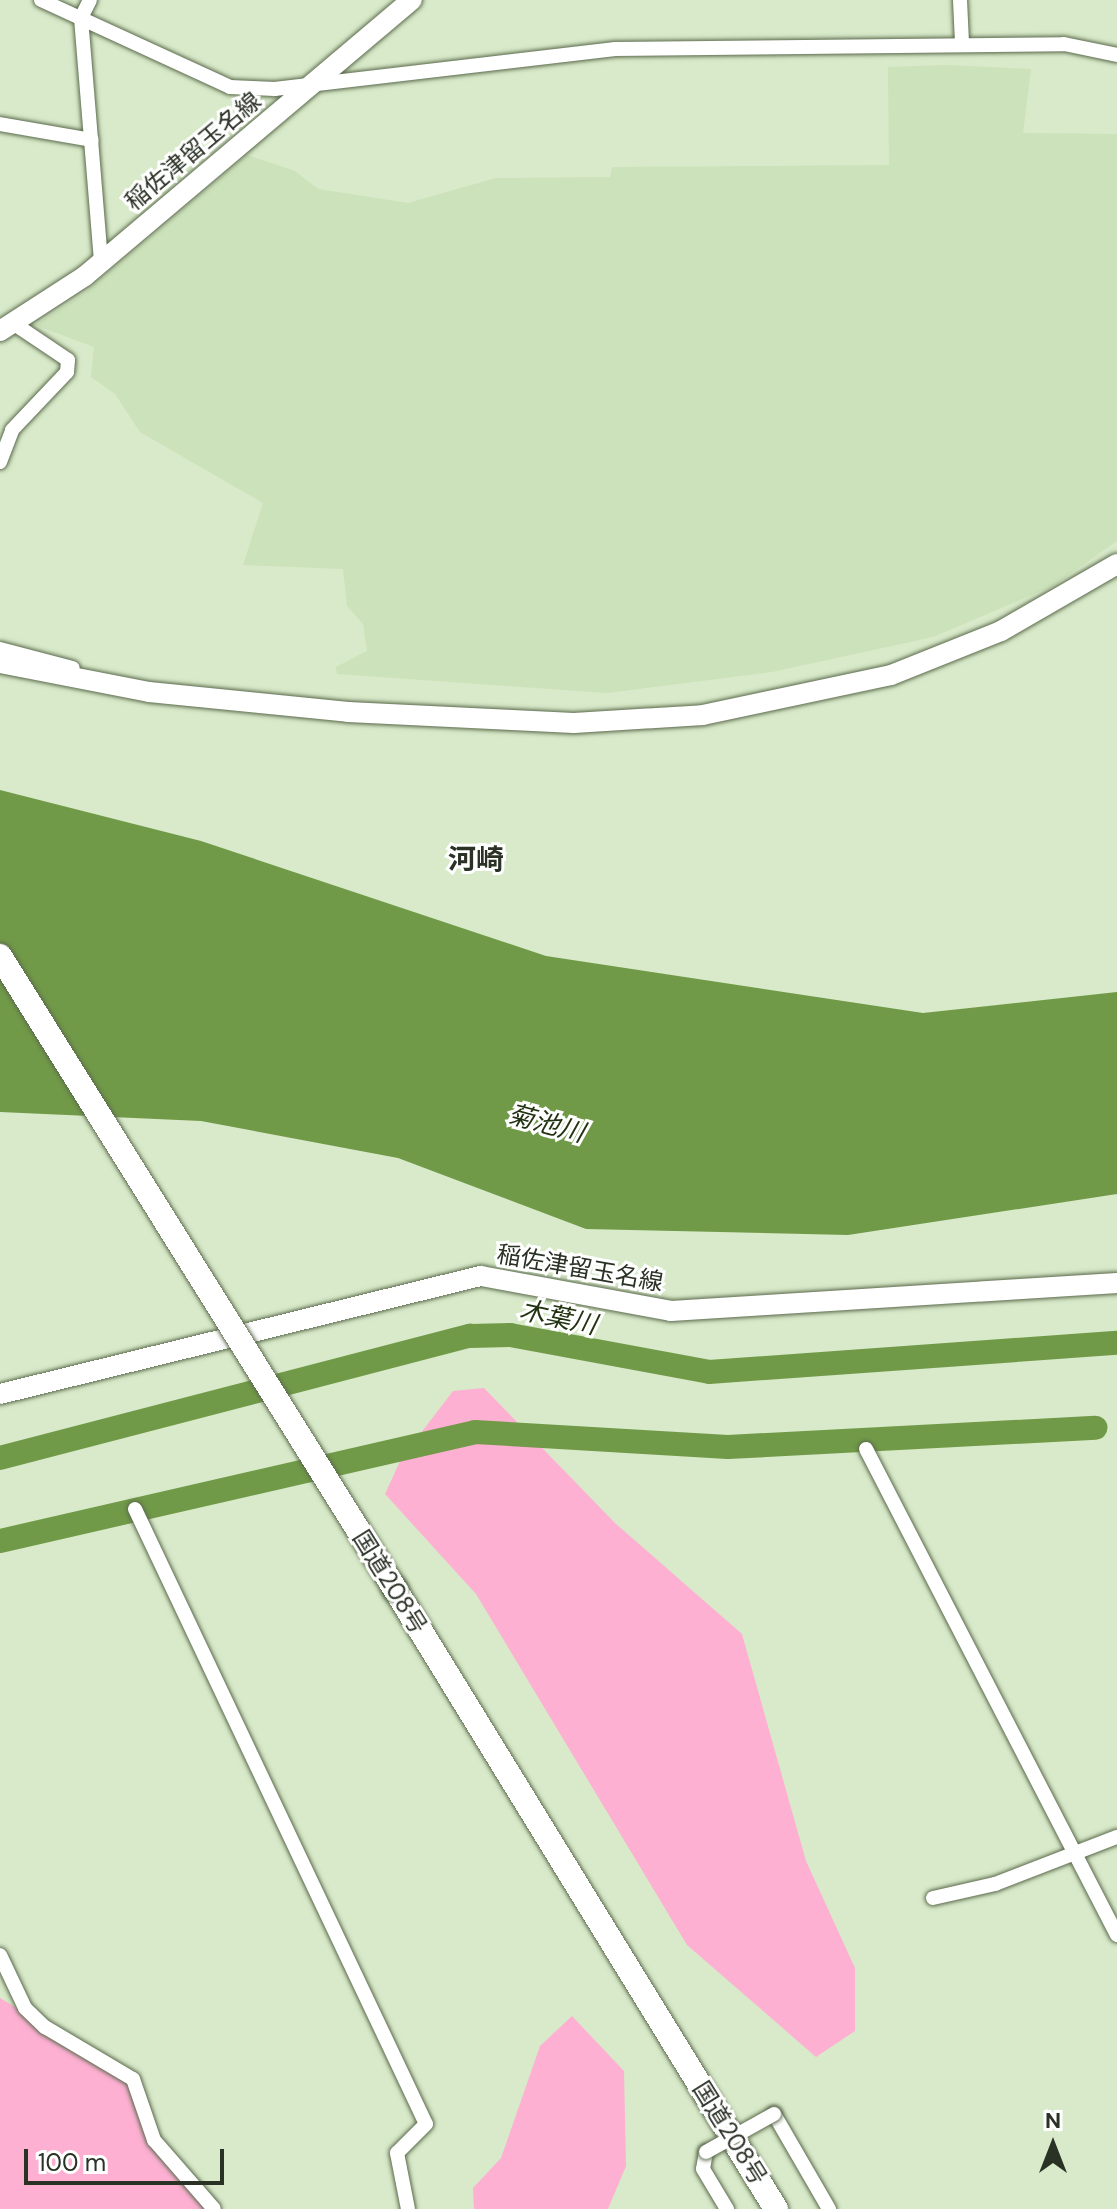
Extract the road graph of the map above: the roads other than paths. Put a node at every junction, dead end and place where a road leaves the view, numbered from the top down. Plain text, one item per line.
1 (41, 0) edge
2 (90, 0) edge
3 (412, 0) edge
4 (960, 0) edge
5 (81, 18) junction
6 (962, 43) junction
7 (1117, 55) edge
8 (315, 81) junction
9 (0, 124) edge
10 (92, 140) junction
11 (101, 263) junction
12 (8, 328) edge
13 (0, 462) edge
14 (1117, 564) edge
15 (0, 649) edge
16 (0, 663) edge
17 (101, 683) junction
18 (0, 956) edge
19 (1117, 1283) edge
20 (0, 1394) edge
21 (866, 1449) dead end
22 (135, 1509) dead end
23 (1117, 1837) edge
24 (1076, 1855) junction
25 (933, 1898) dead end
26 (1117, 1935) edge
27 (0, 1955) edge
28 (214, 2209) edge
29 (408, 2209) edge
30 (727, 2209) edge
31 (776, 2209) edge
32 (829, 2209) edge

1 - 5 street
2 - 5 street
3 - 8 main road, 稲佐津留玉名線
4 - 6 street
5 - 8 street
5 - 10 street
6 - 7 street
6 - 8 street
8 - 11 main road, 稲佐津留玉名線
9 - 10 street
10 - 11 street
11 - 12 main road, 稲佐津留玉名線
12 - 13 street
14 - 17 main road
15 - 17 street
16 - 17 main road
18 - 31 highway, 国道208号, bridge
19 - 20 main road, 稲佐津留玉名線
21 - 24 street
22 - 29 street
23 - 24 street
24 - 25 street
24 - 26 street
27 - 28 street
30 - 32 street, bridge

